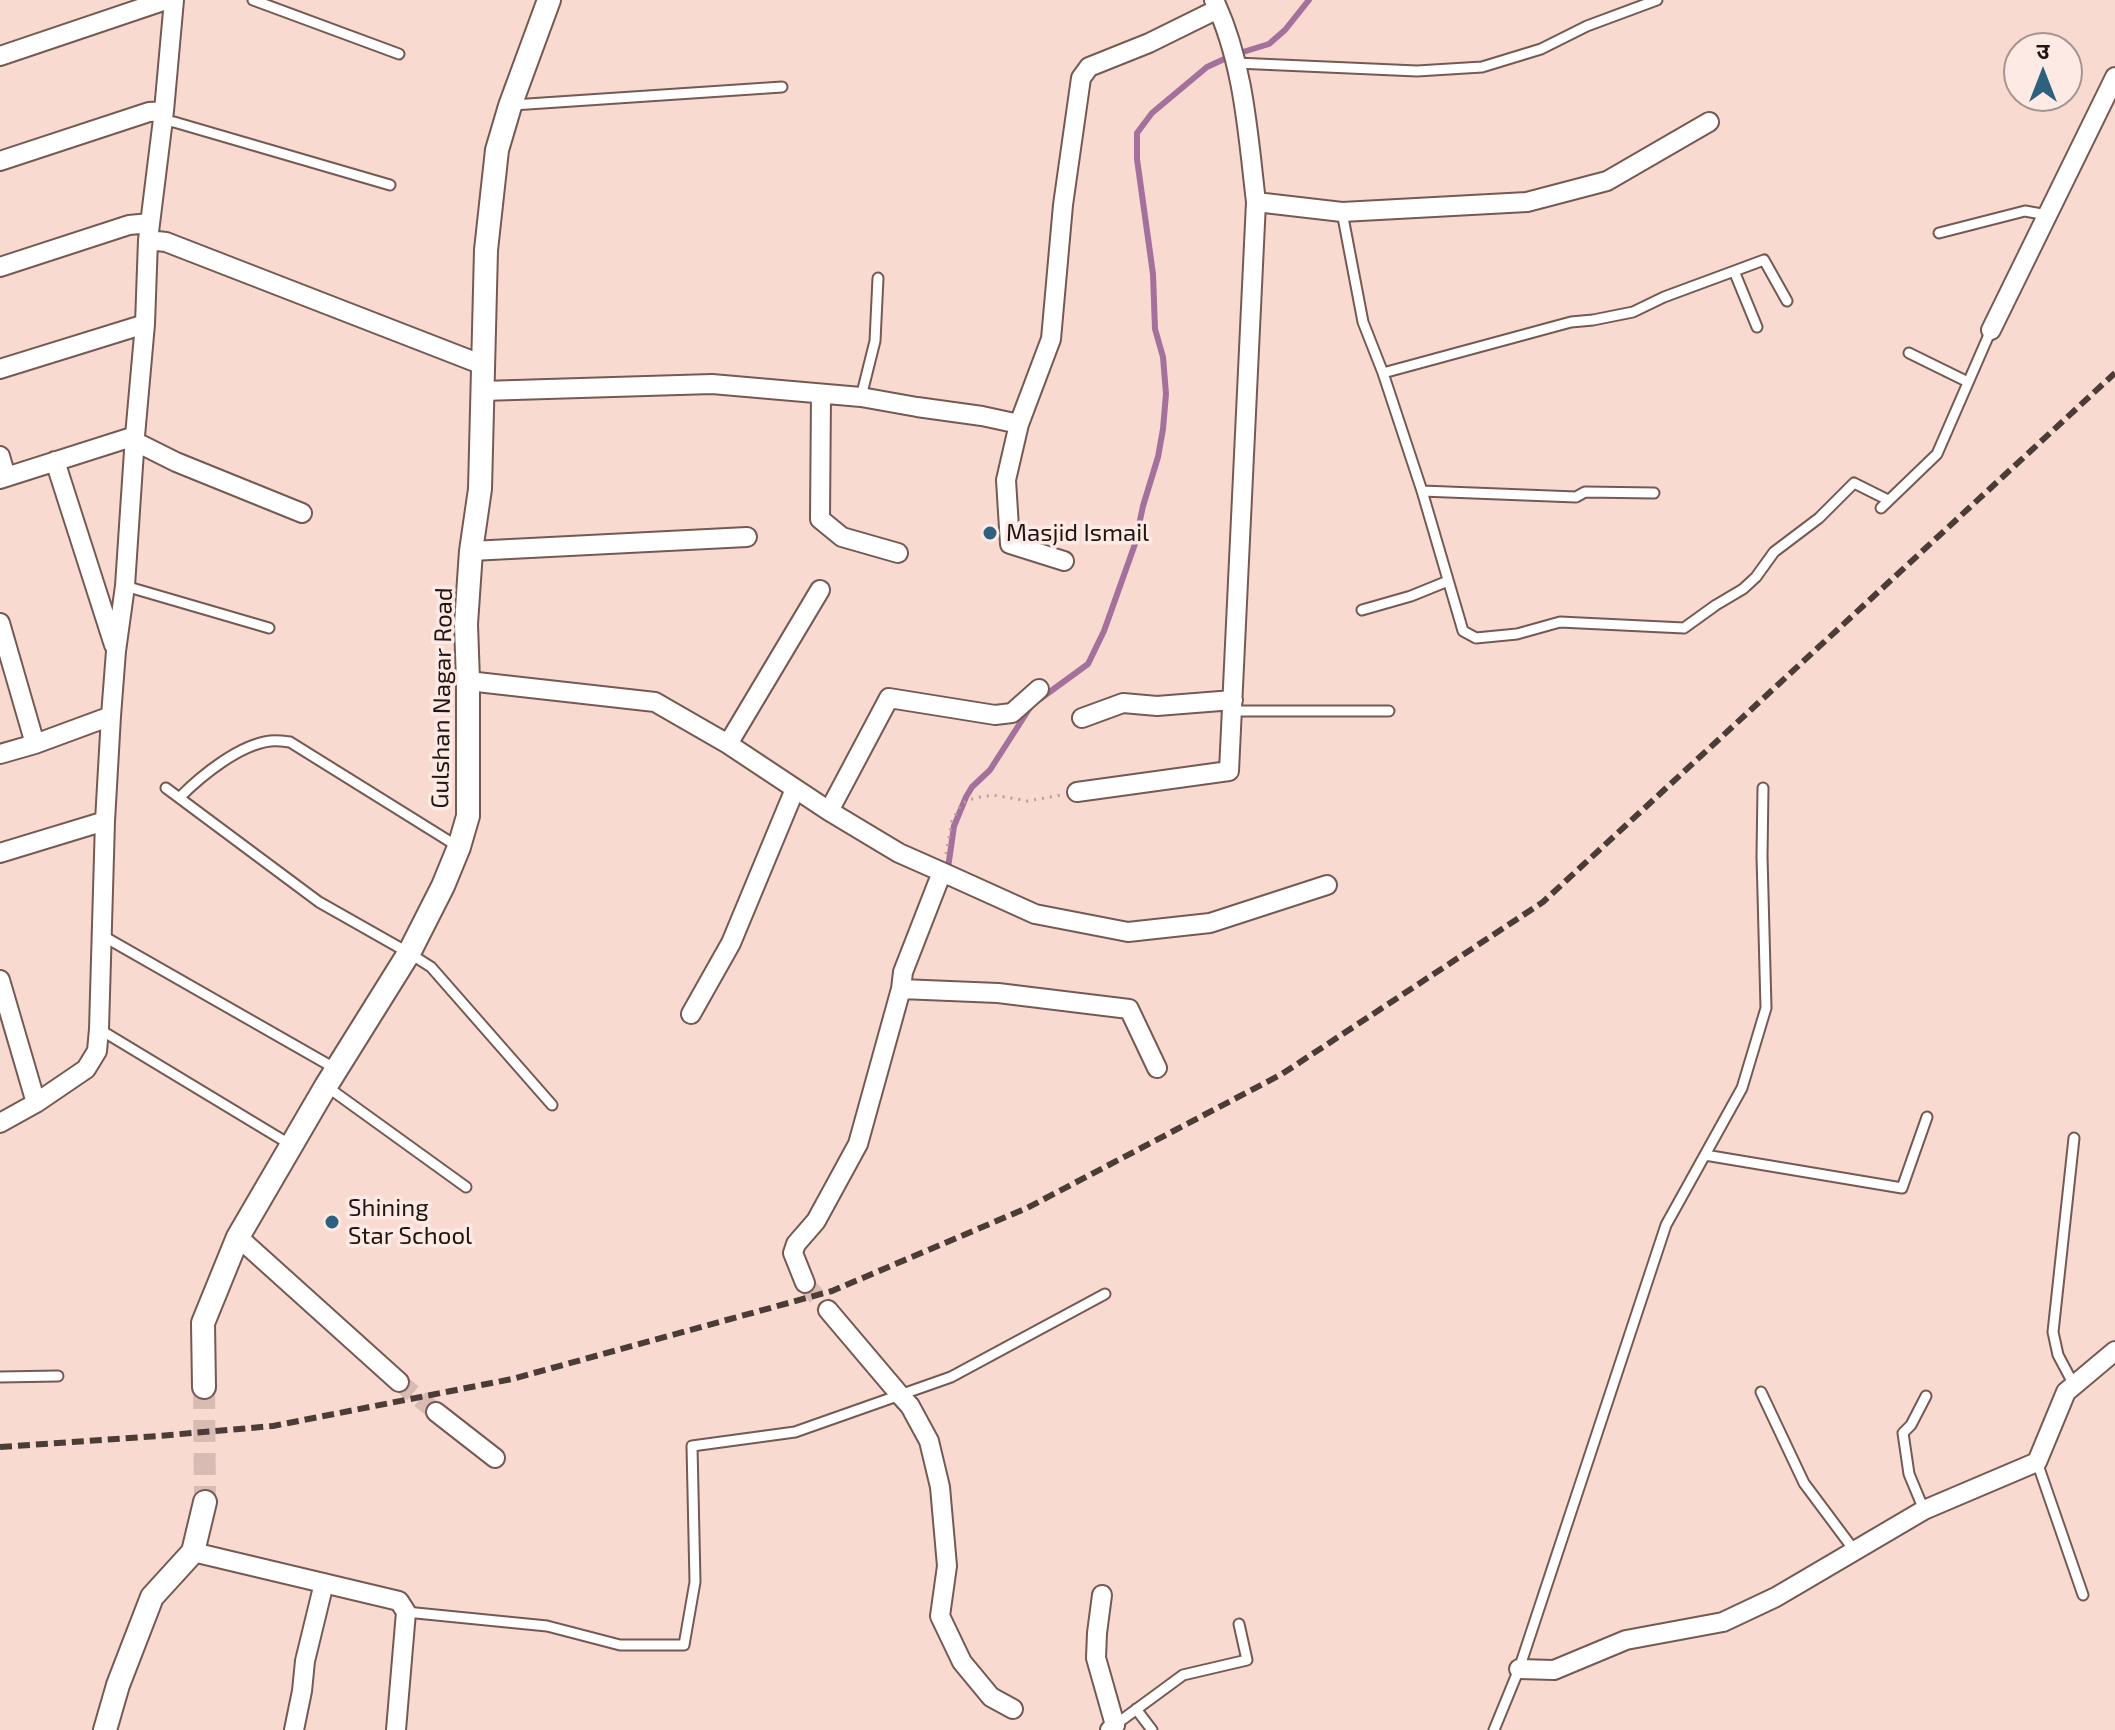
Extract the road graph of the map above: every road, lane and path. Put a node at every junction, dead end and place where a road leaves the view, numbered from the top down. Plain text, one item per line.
1 (166, 0) edge
2 (174, 0) edge
3 (253, 0) edge
4 (549, 0) edge
5 (1657, 0) edge
6 (1216, 5) edge
7 (399, 54) dead end
8 (0, 56) edge
9 (1236, 63) junction
10 (2115, 77) edge
11 (782, 87) dead end
12 (510, 106) junction
13 (163, 116) junction
14 (1709, 122) dead end
15 (0, 161) edge
16 (390, 185) dead end
17 (1256, 202) junction
18 (1342, 212) junction
19 (2047, 215) junction
20 (149, 231) junction
21 (1939, 233) dead end
22 (0, 267) edge
23 (1734, 271) junction
24 (878, 278) dead end
25 (1787, 301) dead end
26 (145, 324) junction
27 (1757, 327) dead end
28 (1991, 330) joint
29 (1909, 353) dead end
30 (483, 365) junction
31 (0, 369) edge
32 (1383, 373) junction
33 (1968, 382) junction
34 (482, 391) junction
35 (821, 395) junction
36 (861, 397) junction
37 (1019, 424) junction
38 (134, 438) junction
39 (0, 456) edge
40 (55, 461) junction
41 (3, 478) edge
42 (1422, 491) junction
43 (1654, 493) dead end
44 (302, 513) dead end
45 (747, 537) dead end
46 (471, 551) junction
47 (898, 553) dead end
48 (1064, 561) dead end
49 (1448, 581) junction
50 (125, 586) junction
51 (820, 590) dead end
52 (1362, 610) dead end
53 (0, 623) edge
54 (269, 628) dead end
55 (116, 651) junction
56 (468, 681) junction
57 (1039, 689) dead end
58 (1233, 705) junction
59 (1389, 711) dead end
60 (111, 716) junction
61 (1082, 718) dead end
62 (35, 744) junction
63 (728, 744) junction
64 (0, 754) edge
65 (166, 788) dead end
66 (1763, 788) dead end
67 (795, 789) junction
68 (1077, 792) joint
69 (180, 797) junction
70 (829, 811) junction
71 (105, 821) junction
72 (459, 847) junction
73 (0, 853) edge
74 (942, 872) junction
75 (1327, 885) dead end
76 (102, 936) junction
77 (409, 953) junction
78 (0, 980) edge
79 (901, 989) junction
80 (691, 1014) dead end
81 (6, 1023) edge
82 (99, 1029) junction
83 (1157, 1068) dead end
84 (331, 1077) junction
85 (36, 1103) junction
86 (552, 1105) dead end
87 (1927, 1117) dead end
88 (0, 1123) edge
89 (2074, 1138) dead end
90 (291, 1145) junction
91 (1705, 1155) junction
92 (466, 1187) dead end
93 (238, 1237) junction
94 (805, 1283) tunnel mouth
95 (1105, 1294) dead end
96 (828, 1310) tunnel mouth
97 (2115, 1351) edge
98 (58, 1376) dead end
99 (0, 1377) edge
100 (399, 1382) tunnel mouth
101 (2074, 1385) junction
102 (204, 1387) tunnel mouth
103 (1761, 1392) dead end
104 (900, 1395) junction
105 (1926, 1396) dead end
106 (436, 1412) tunnel mouth
107 (495, 1458) dead end
108 (2037, 1462) junction
109 (205, 1502) tunnel mouth
110 (1924, 1510) junction
111 (1854, 1550) junction
112 (193, 1552) junction
113 (324, 1583) junction
114 (1102, 1595) dead end
115 (2083, 1595) dead end
116 (406, 1612) junction
117 (1239, 1624) dead end
118 (1519, 1669) junction
119 (1013, 1709) dead end
120 (1136, 1709) junction
121 (1112, 1728) edge
122 (105, 1730) edge
123 (294, 1730) edge
124 (396, 1730) edge
125 (1152, 1730) edge
126 (1494, 1730) edge

1 - 8 street
2 - 13 street
3 - 7 lane
4 - 12 street, Gulshan Nagar Road
5 - 9 lane
6 - 9 street
6 - 37 street
9 - 17 street
10 - 19 street
11 - 12 lane
12 - 30 street, Gulshan Nagar Road
13 - 15 street
13 - 16 lane
13 - 20 street
14 - 18 street
17 - 18 street
17 - 58 street
18 - 32 lane
19 - 21 lane
19 - 28 street
20 - 22 street
20 - 26 street
20 - 30 street
23 - 25 lane
23 - 27 lane
23 - 32 lane
24 - 36 lane
26 - 31 street
26 - 38 street
28 - 33 lane
29 - 33 lane
30 - 34 street, Gulshan Nagar Road
32 - 42 lane
33 - 49 lane
34 - 35 street
34 - 46 street, Gulshan Nagar Road
35 - 36 street
35 - 47 street
36 - 37 street
37 - 48 street
38 - 40 street
38 - 44 street
38 - 50 street
39 - 41 street
40 - 41 street
40 - 55 street
42 - 43 lane
42 - 49 lane
45 - 46 street
46 - 56 street, Gulshan Nagar Road
49 - 52 lane
50 - 54 lane
50 - 55 street
51 - 63 street
53 - 62 street
55 - 60 street
56 - 63 street
56 - 72 street, Gulshan Nagar Road
57 - 70 street
58 - 59 lane
58 - 61 street
58 - 68 street
60 - 62 street
60 - 71 street
62 - 64 street
63 - 67 street
65 - 69 lane
66 - 91 lane
67 - 70 street
67 - 80 street
68 - 74 path
69 - 72 lane
69 - 77 lane
70 - 74 street
71 - 73 street
71 - 76 street
72 - 77 street, Gulshan Nagar Road
74 - 75 street
74 - 79 street
76 - 82 street
76 - 84 lane
77 - 84 street, Gulshan Nagar Road
77 - 86 lane
78 - 81 street
79 - 83 street
79 - 94 street
81 - 85 street
82 - 85 street
82 - 90 lane
84 - 90 street, Gulshan Nagar Road
84 - 92 lane
85 - 88 street
87 - 91 lane
89 - 101 lane
90 - 93 street, Gulshan Nagar Road
91 - 118 lane
93 - 100 street
93 - 102 street, Gulshan Nagar Road
95 - 104 lane
96 - 104 street
97 - 101 street
98 - 99 lane
101 - 108 street
103 - 111 lane
104 - 116 lane
104 - 119 street
105 - 110 lane
106 - 107 street
108 - 110 street
108 - 115 lane
109 - 112 street
110 - 111 street
111 - 118 street
112 - 113 street
112 - 122 street
113 - 116 street
113 - 123 street
114 - 121 street
116 - 124 street
117 - 120 lane
118 - 126 lane
120 - 121 lane
120 - 125 lane

